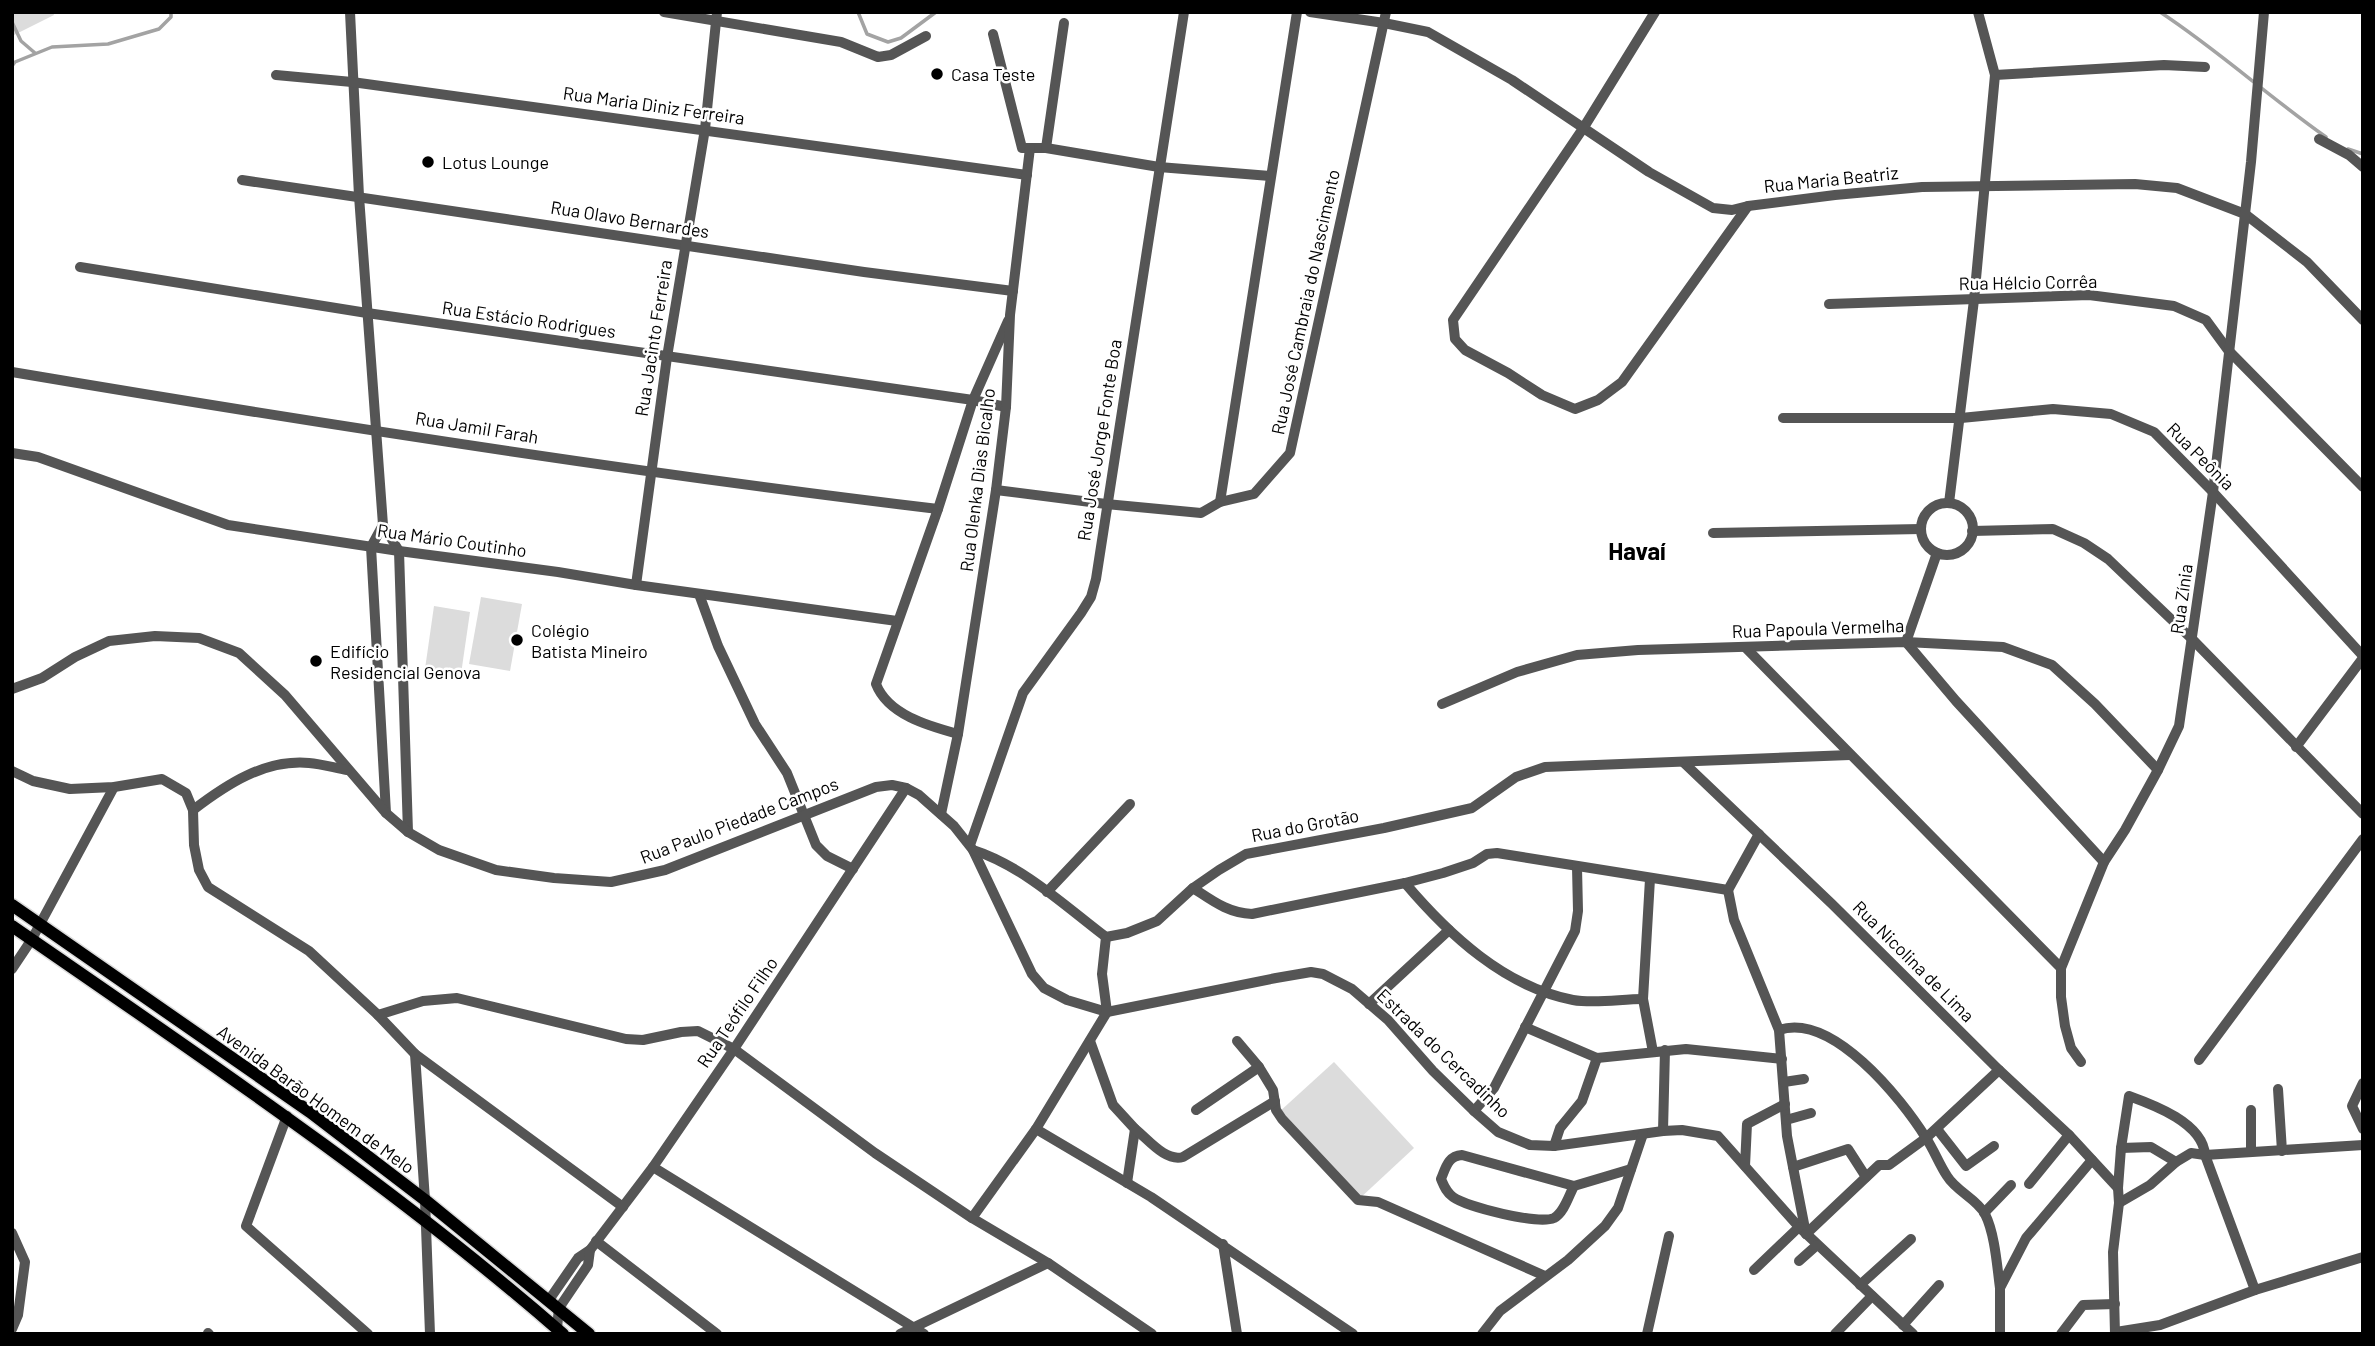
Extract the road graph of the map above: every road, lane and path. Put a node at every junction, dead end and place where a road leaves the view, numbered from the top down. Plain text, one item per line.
1 (350, 12) edge
2 (664, 12) edge
3 (1184, 12) edge
4 (1297, 12) edge
5 (1310, 12) edge
6 (1655, 12) edge
7 (1978, 12) edge
8 (2264, 12) edge
9 (717, 16) edge
10 (1385, 18) edge
11 (1064, 23) dead end
12 (993, 34) dead end
13 (926, 36) dead end
14 (2205, 67) dead end
15 (276, 75) dead end
16 (1995, 75) junction
17 (352, 82) junction
18 (1584, 127) junction
19 (705, 129) junction
20 (2319, 139) dead end
21 (1026, 148) junction
22 (1046, 148) junction
23 (1159, 167) junction
24 (2363, 167) edge
25 (1027, 175) junction
26 (1270, 176) junction
27 (242, 180) dead end
28 (1986, 188) junction
29 (359, 196) junction
30 (1748, 206) junction
31 (2245, 215) junction
32 (685, 245) junction
33 (80, 267) dead end
34 (1013, 291) junction
35 (1974, 300) junction
36 (1829, 304) dead end
37 (367, 313) junction
38 (1010, 315) junction
39 (2363, 320) edge
40 (2228, 350) junction
41 (667, 357) junction
42 (12, 372) edge
43 (973, 400) junction
44 (1006, 407) junction
45 (1783, 418) dead end
46 (1961, 418) junction
47 (377, 429) junction
48 (12, 453) edge
49 (651, 472) junction
50 (2363, 487) edge
51 (996, 490) junction
52 (2213, 492) junction
53 (1220, 502) junction
54 (1949, 503) junction
55 (1106, 504) junction
56 (938, 509) junction
57 (383, 525) junction
58 (1921, 529) junction
59 (1972, 531) junction
60 (1713, 533) dead end
61 (371, 547) junction
62 (399, 551) junction
63 (1937, 553) junction
64 (636, 585) junction
65 (699, 594) junction
66 (898, 621) junction
67 (2193, 640) junction
68 (1906, 642) junction
69 (1745, 647) junction
70 (2363, 657) edge
71 (12, 689) edge
72 (1442, 704) dead end
73 (958, 734) junction
74 (2297, 747) junction
75 (1850, 755) junction
76 (1683, 762) junction
77 (347, 770) junction
78 (2158, 770) junction
79 (12, 771) edge
80 (114, 787) junction
81 (906, 788) junction
82 (1130, 804) dead end
83 (193, 810) junction
84 (386, 813) junction
85 (804, 814) junction
86 (941, 814) junction
87 (2363, 814) edge
88 (408, 832) junction
89 (1759, 834) junction
90 (2363, 839) edge
91 (971, 847) junction
92 (2104, 862) junction
93 (1577, 867) junction
94 (852, 869) junction
95 (1650, 879) junction
96 (1405, 883) junction
97 (1194, 888) junction
98 (1728, 890) junction
99 (1047, 892) junction
100 (12, 905) edge
101 (40, 924) junction
102 (12, 926) edge
103 (1449, 930) junction
104 (1106, 937) junction
105 (32, 939) junction
106 (2061, 968) junction
107 (12, 969) edge
108 (1542, 992) junction
109 (1643, 999) junction
110 (1369, 1004) junction
111 (1107, 1012) junction
112 (378, 1015) junction
113 (1525, 1027) junction
114 (1779, 1030) junction
115 (1090, 1041) junction
116 (1237, 1041) dead end
117 (734, 1049) junction
118 (1665, 1050) junction
119 (1653, 1052) junction
120 (415, 1054) junction
121 (1597, 1058) junction
122 (1782, 1059) junction
123 (2199, 1060) dead end
124 (2081, 1062) dead end
125 (1259, 1067) junction
126 (1998, 1069) junction
127 (1804, 1079) dead end
128 (1784, 1082) junction
129 (2363, 1083) edge
130 (2278, 1089) dead end
131 (1275, 1101) junction
132 (1785, 1104) junction
133 (1196, 1110) dead end
134 (2251, 1110) dead end
135 (1474, 1111) junction
136 (310, 1112) junction
137 (1811, 1114) dead end
138 (287, 1116) junction
139 (1786, 1120) junction
140 (1036, 1129) junction
141 (1135, 1129) junction
142 (1937, 1129) junction
143 (2363, 1129) edge
144 (1663, 1131) junction
145 (1643, 1134) junction
146 (2069, 1135) junction
147 (1926, 1138) junction
148 (2363, 1145) edge
149 (1554, 1146) junction
150 (1994, 1146) dead end
151 (2121, 1148) junction
152 (2282, 1151) junction
153 (2251, 1152) junction
154 (2206, 1155) junction
155 (2092, 1160) junction
156 (2176, 1162) junction
157 (1745, 1166) junction
158 (653, 1167) junction
159 (1793, 1167) junction
160 (1631, 1169) junction
161 (1866, 1177) junction
162 (1127, 1183) junction
163 (2029, 1184) dead end
164 (2011, 1185) dead end
165 (1574, 1186) junction
166 (2118, 1188) junction
167 (425, 1200) junction
168 (2119, 1203) junction
169 (623, 1207) junction
170 (1984, 1213) junction
171 (972, 1218) junction
172 (425, 1221) junction
173 (1802, 1231) junction
174 (12, 1233) edge
175 (1669, 1236) dead end
176 (1911, 1239) dead end
177 (1223, 1244) junction
178 (593, 1245) junction
179 (1817, 1245) junction
180 (2363, 1257) edge
181 (1799, 1261) dead end
182 (1048, 1263) junction
183 (1754, 1270) dead end
184 (1545, 1276) junction
185 (1860, 1285) junction
186 (1939, 1285) dead end
187 (2000, 1288) junction
188 (2255, 1290) junction
189 (1872, 1296) junction
190 (554, 1304) junction
191 (2115, 1304) junction
192 (1903, 1325) junction
193 (12, 1329) edge
194 (560, 1331) edge
195 (920, 1331) edge
196 (2115, 1333) edge
197 (368, 1334) edge
198 (430, 1334) edge
199 (589, 1334) edge
200 (717, 1334) edge
201 (901, 1334) edge
202 (1152, 1334) edge
203 (1237, 1334) edge
204 (1353, 1334) edge
205 (1482, 1334) edge
206 (1647, 1334) edge
207 (1835, 1334) edge
208 (1913, 1334) edge
209 (2000, 1334) edge
210 (2061, 1334) edge

1 - 17 street
2 - 9 street
3 - 23 street, Rua José Jorge Fonte Boa
4 - 26 street
5 - 10 street, Rua Maria Beatriz
6 - 18 street
7 - 16 street
8 - 31 street, Rua Zínia
9 - 13 street
9 - 19 street, Rua Jacinto Ferreira
10 - 18 street, Rua Maria Beatriz
10 - 53 street, Rua José Cambraia do Nascimento
11 - 22 street
12 - 21 street
14 - 16 street
15 - 17 street, Rua Maria Diniz Ferreira
16 - 28 street
17 - 19 street, Rua Maria Diniz Ferreira
17 - 29 street
18 - 30 street, Rua Maria Beatriz
18 - 30 street
19 - 25 street, Rua Maria Diniz Ferreira
19 - 32 street, Rua Jacinto Ferreira
20 - 24 street
21 - 22 street
21 - 25 street, Rua Olenka Dias Bicalho
22 - 23 street
23 - 26 street
23 - 55 street, Rua José Jorge Fonte Boa
25 - 34 street, Rua Olenka Dias Bicalho
26 - 53 street
27 - 29 street, Rua Olavo Bernardes
28 - 30 street, Rua Maria Beatriz
28 - 31 street, Rua Maria Beatriz
28 - 35 street
29 - 32 street, Rua Olavo Bernardes
29 - 37 street
31 - 39 street, Rua Maria Beatriz
31 - 40 street, Rua Zínia
32 - 34 street, Rua Olavo Bernardes
32 - 41 street, Rua Jacinto Ferreira
33 - 37 street, Rua Estácio Rodrigues
34 - 38 street, Rua Olenka Dias Bicalho
35 - 36 street, Rua Hélcio Corrêa
35 - 40 street, Rua Hélcio Corrêa
35 - 46 street
37 - 41 street, Rua Estácio Rodrigues
37 - 47 street
38 - 43 street
38 - 44 street, Rua Olenka Dias Bicalho
40 - 50 street, Rua Hélcio Corrêa
40 - 52 street, Rua Zínia
41 - 43 street, Rua Estácio Rodrigues
41 - 49 street, Rua Jacinto Ferreira
42 - 47 street, Rua Jamil Farah
43 - 44 street, Rua Estácio Rodrigues
43 - 56 street
44 - 51 street, Rua Olenka Dias Bicalho
45 - 46 street, Rua Peônia
46 - 52 street, Rua Peônia
46 - 54 street
47 - 49 street, Rua Jamil Farah
47 - 57 street
48 - 61 street, Rua Mário Coutinho
49 - 56 street, Rua Jamil Farah
49 - 64 street, Rua Jacinto Ferreira
51 - 55 street, Rua José Cambraia do Nascimento
51 - 73 street, Rua Olenka Dias Bicalho
52 - 67 street, Rua Zínia
52 - 70 street, Rua Peônia
53 - 55 street, Rua José Cambraia do Nascimento
54 - 58 street
54 - 59 street
55 - 91 street, Rua José Jorge Fonte Boa
56 - 66 street
57 - 61 street
57 - 62 street
58 - 60 street
58 - 63 street
59 - 63 street
59 - 67 street
61 - 62 street, Rua Mário Coutinho
61 - 84 street
62 - 64 street, Rua Mário Coutinho
62 - 88 street
63 - 68 street
64 - 65 street, Rua Mário Coutinho
65 - 66 street, Rua Mário Coutinho
65 - 85 street
66 - 73 street
67 - 74 street
67 - 78 street, Rua Zínia
68 - 69 street, Rua Papoula Vermelha
68 - 78 street, Rua Papoula Vermelha
68 - 92 street
69 - 72 street, Rua Papoula Vermelha
69 - 75 street
70 - 74 street
71 - 77 street, Rua Paulo Piedade Campos
73 - 86 street, Rua Olenka Dias Bicalho
74 - 87 street
75 - 76 street, Rua do Grotão
75 - 106 street
76 - 89 street, Rua Nicolina de Lima
76 - 97 street, Rua do Grotão
77 - 83 street
77 - 84 street, Rua Paulo Piedade Campos
78 - 92 street, Rua Zínia
79 - 80 street
80 - 83 street
80 - 101 street
81 - 85 street, Rua Paulo Piedade Campos
81 - 86 street, Estrada do Cercadinho
81 - 94 street, Rua Teófilo Filho
82 - 99 street
83 - 112 street
84 - 88 street, Rua Paulo Piedade Campos
85 - 88 street, Rua Paulo Piedade Campos
85 - 94 street
86 - 91 street, Estrada do Cercadinho
89 - 98 street
89 - 126 street, Rua Nicolina de Lima
90 - 123 street
91 - 99 street
91 - 111 street, Estrada do Cercadinho
92 - 106 street, Rua Zínia
93 - 95 street
93 - 96 street
93 - 108 street
94 - 117 street, Rua Teófilo Filho
95 - 98 street
95 - 109 street
96 - 97 street
96 - 103 street
97 - 104 street, Rua do Grotão
98 - 114 street
99 - 104 street
100 - 101 main road, Avenida Barão Homem de Melo
101 - 105 street
101 - 136 main road, Avenida Barão Homem de Melo
102 - 105 main road, Avenida Barão Homem de Melo
103 - 108 street
103 - 110 street
104 - 111 street
105 - 107 street
105 - 138 main road, Avenida Barão Homem de Melo
106 - 124 street, Rua Zínia
108 - 109 street
108 - 113 street
109 - 119 street
110 - 111 street, Estrada do Cercadinho
110 - 135 street, Estrada do Cercadinho
111 - 115 street
112 - 117 street
112 - 120 street
113 - 121 street
113 - 135 street
114 - 122 street
114 - 147 street
115 - 140 street
115 - 141 street
116 - 125 street
117 - 158 street, Rua Teófilo Filho
117 - 171 street
118 - 119 street
118 - 122 street
118 - 144 street
119 - 121 street
120 - 167 street
120 - 169 street
121 - 149 street
122 - 128 street
125 - 131 street
125 - 133 street
126 - 142 street
126 - 146 street, Rua Nicolina de Lima
127 - 128 street
128 - 132 street
129 - 143 street
130 - 152 street
131 - 141 street
131 - 184 street
132 - 139 street
132 - 157 street
134 - 153 street
135 - 149 street, Estrada do Cercadinho
136 - 138 main road
136 - 167 main road, Avenida Barão Homem de Melo
137 - 139 street
138 - 172 main road, Avenida Barão Homem de Melo
138 - 197 street
139 - 159 street
140 - 162 street
140 - 171 street
141 - 162 street
142 - 147 street
142 - 150 street
144 - 145 street, Estrada do Cercadinho
144 - 157 street, Estrada do Cercadinho
145 - 149 street, Estrada do Cercadinho
145 - 160 street
146 - 155 street, Rua Nicolina de Lima
146 - 163 street
147 - 161 street
147 - 170 street
148 - 152 street
151 - 154 street
151 - 156 street
151 - 166 street
152 - 153 street
153 - 154 street
154 - 156 street
154 - 188 street
155 - 166 street, Rua Nicolina de Lima
155 - 187 street
156 - 168 street
157 - 173 street, Estrada do Cercadinho
158 - 169 street, Rua Teófilo Filho
158 - 195 street
159 - 161 street
159 - 173 street
160 - 165 street
160 - 184 street
161 - 173 street
162 - 177 street
164 - 170 street
165 - 165 street
166 - 168 street
167 - 172 street
167 - 190 main road, Avenida Barão Homem de Melo
168 - 191 street
169 - 178 street, Rua Teófilo Filho
170 - 187 street
171 - 182 street
172 - 194 main road, Avenida Barão Homem de Melo
172 - 198 street
173 - 179 street, Estrada do Cercadinho
173 - 183 street
174 - 193 street
175 - 206 street
176 - 185 street
177 - 203 street
177 - 204 street
178 - 190 street, Rua Teófilo Filho
178 - 200 street
179 - 181 street
179 - 185 street, Estrada do Cercadinho
180 - 188 street
182 - 195 street
182 - 202 street
184 - 205 street
185 - 189 street, Estrada do Cercadinho
186 - 192 street
187 - 209 street
188 - 196 street
189 - 192 street, Estrada do Cercadinho
189 - 207 street
190 - 194 street
190 - 199 main road, Avenida Barão Homem de Melo
191 - 196 street
191 - 210 street
192 - 208 street, Estrada do Cercadinho
195 - 201 street

